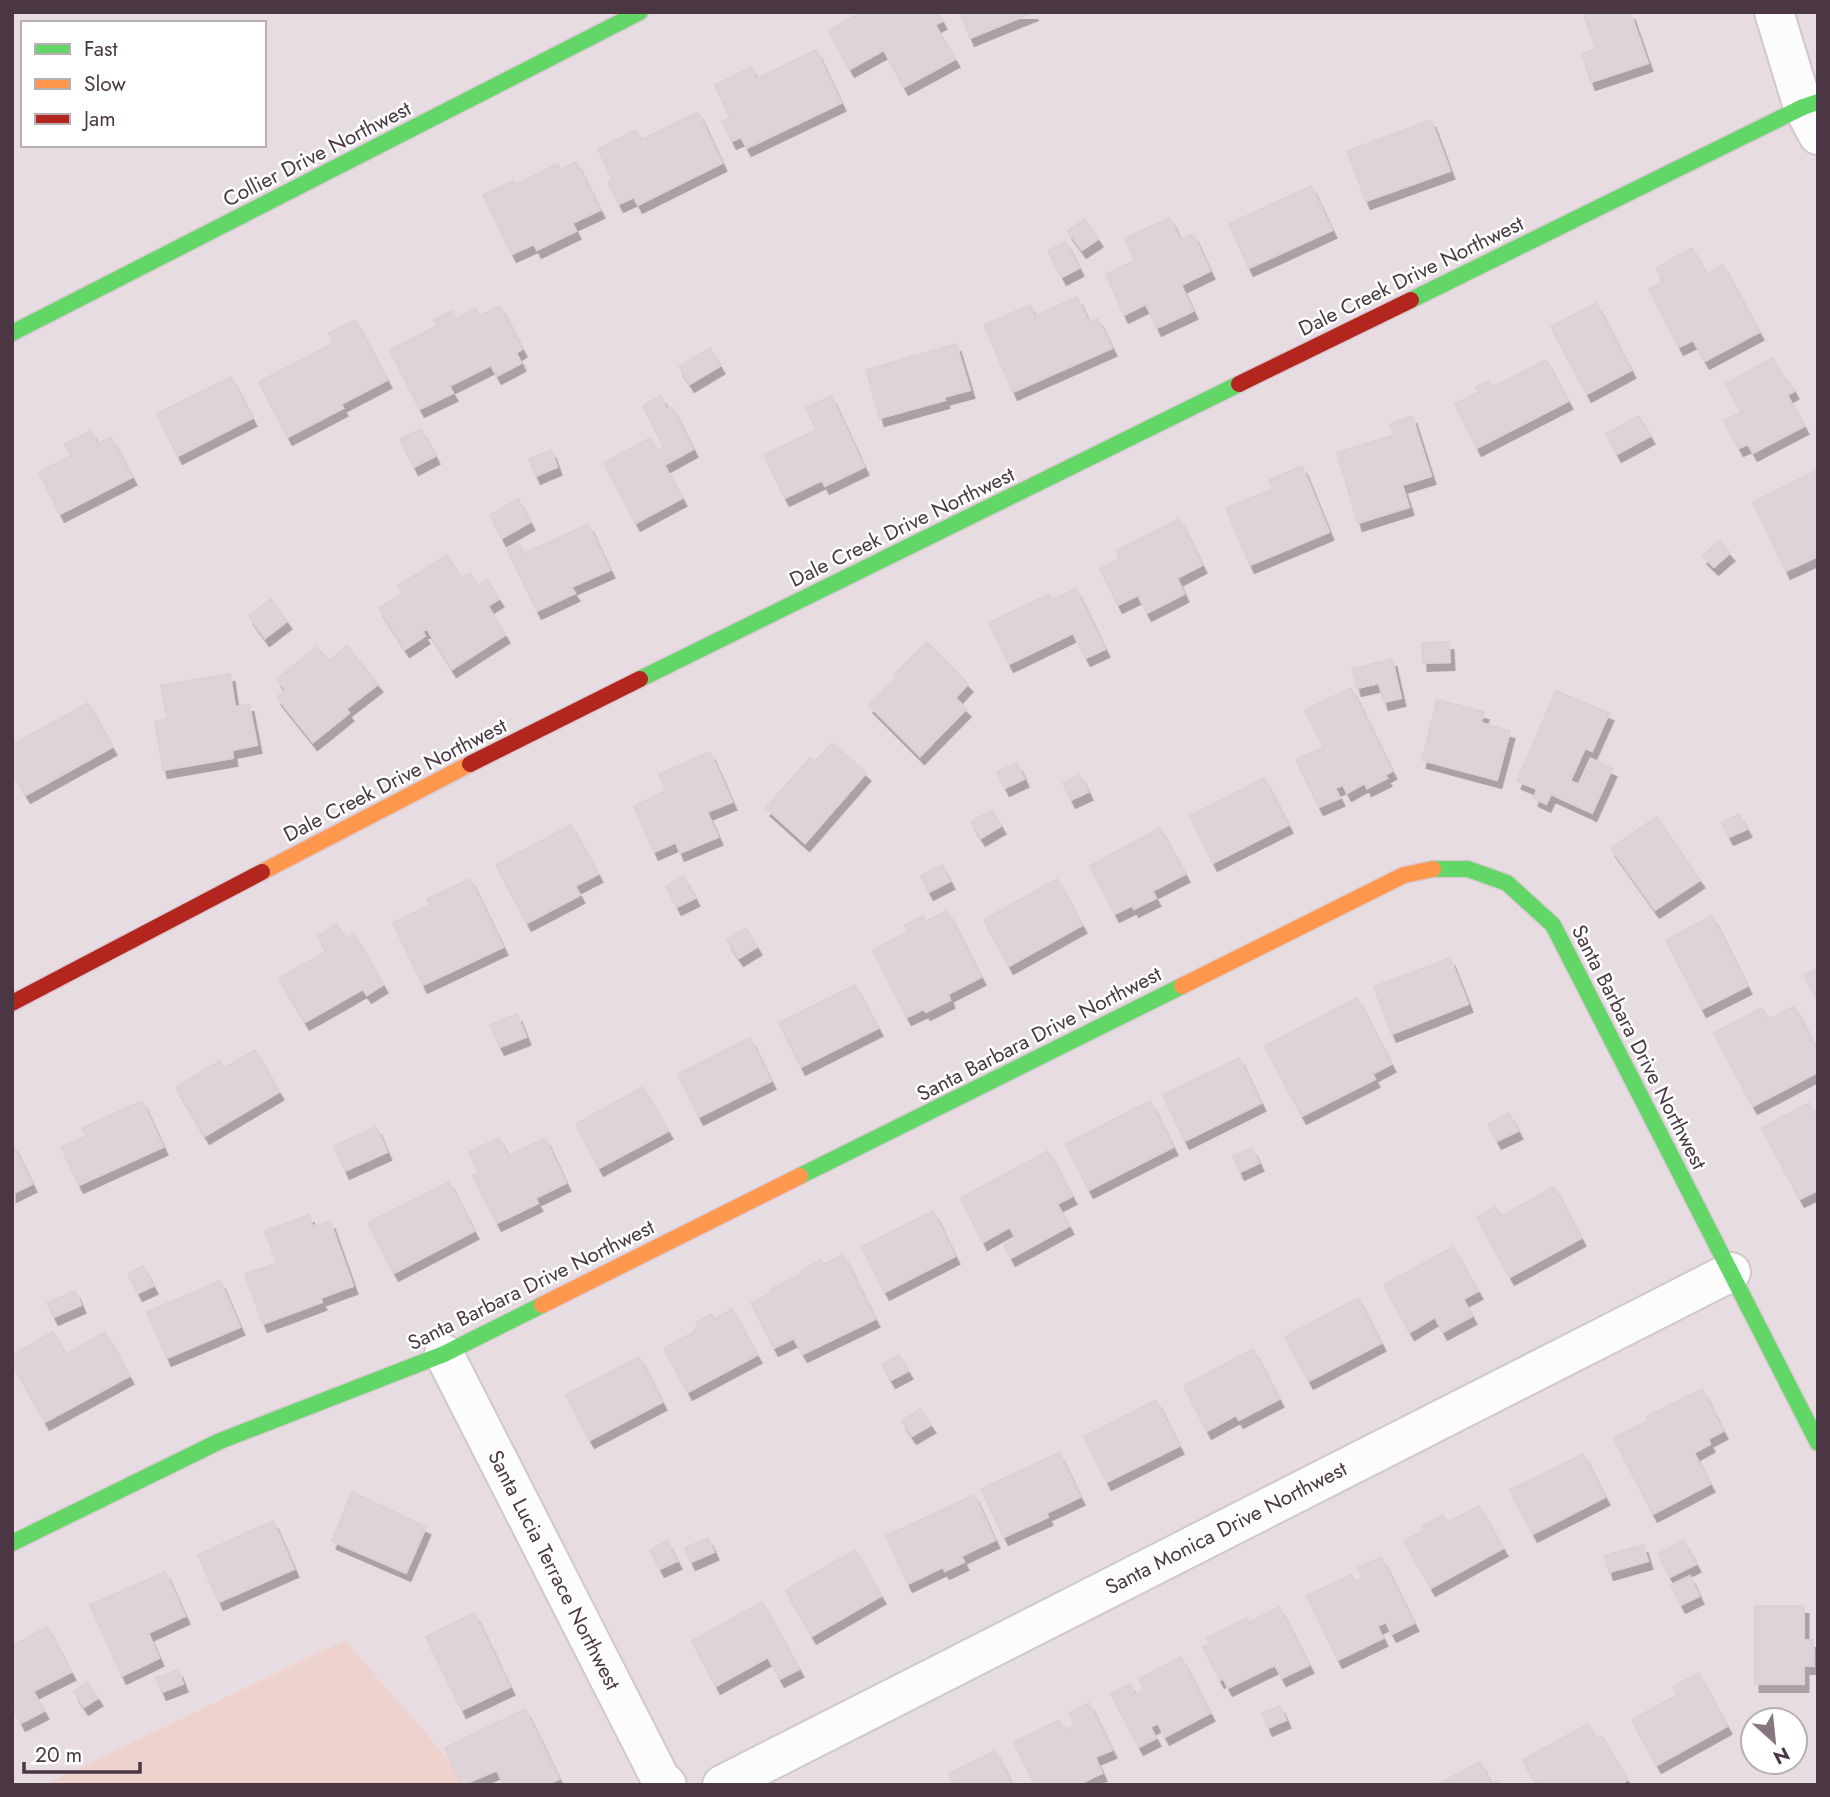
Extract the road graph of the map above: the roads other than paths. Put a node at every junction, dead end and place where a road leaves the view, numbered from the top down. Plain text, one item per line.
1 (640, 12) edge
2 (1774, 12) edge
3 (1813, 115) edge
4 (12, 333) edge
5 (12, 1003) edge
6 (1731, 1272) junction
7 (444, 1354) junction
8 (1818, 1443) edge
9 (12, 1543) edge
10 (667, 1785) edge
11 (722, 1785) edge

1 - 4 street, Collier Drive Northwest
2 - 3 street
3 - 5 street, Dale Creek Drive Northwest
6 - 7 street, Santa Barbara Drive Northwest
6 - 8 street, Santa Barbara Drive Northwest
6 - 11 street, Santa Monica Drive Northwest
7 - 9 street, Santa Barbara Drive Northwest
7 - 10 street, Santa Lucia Terrace Northwest

